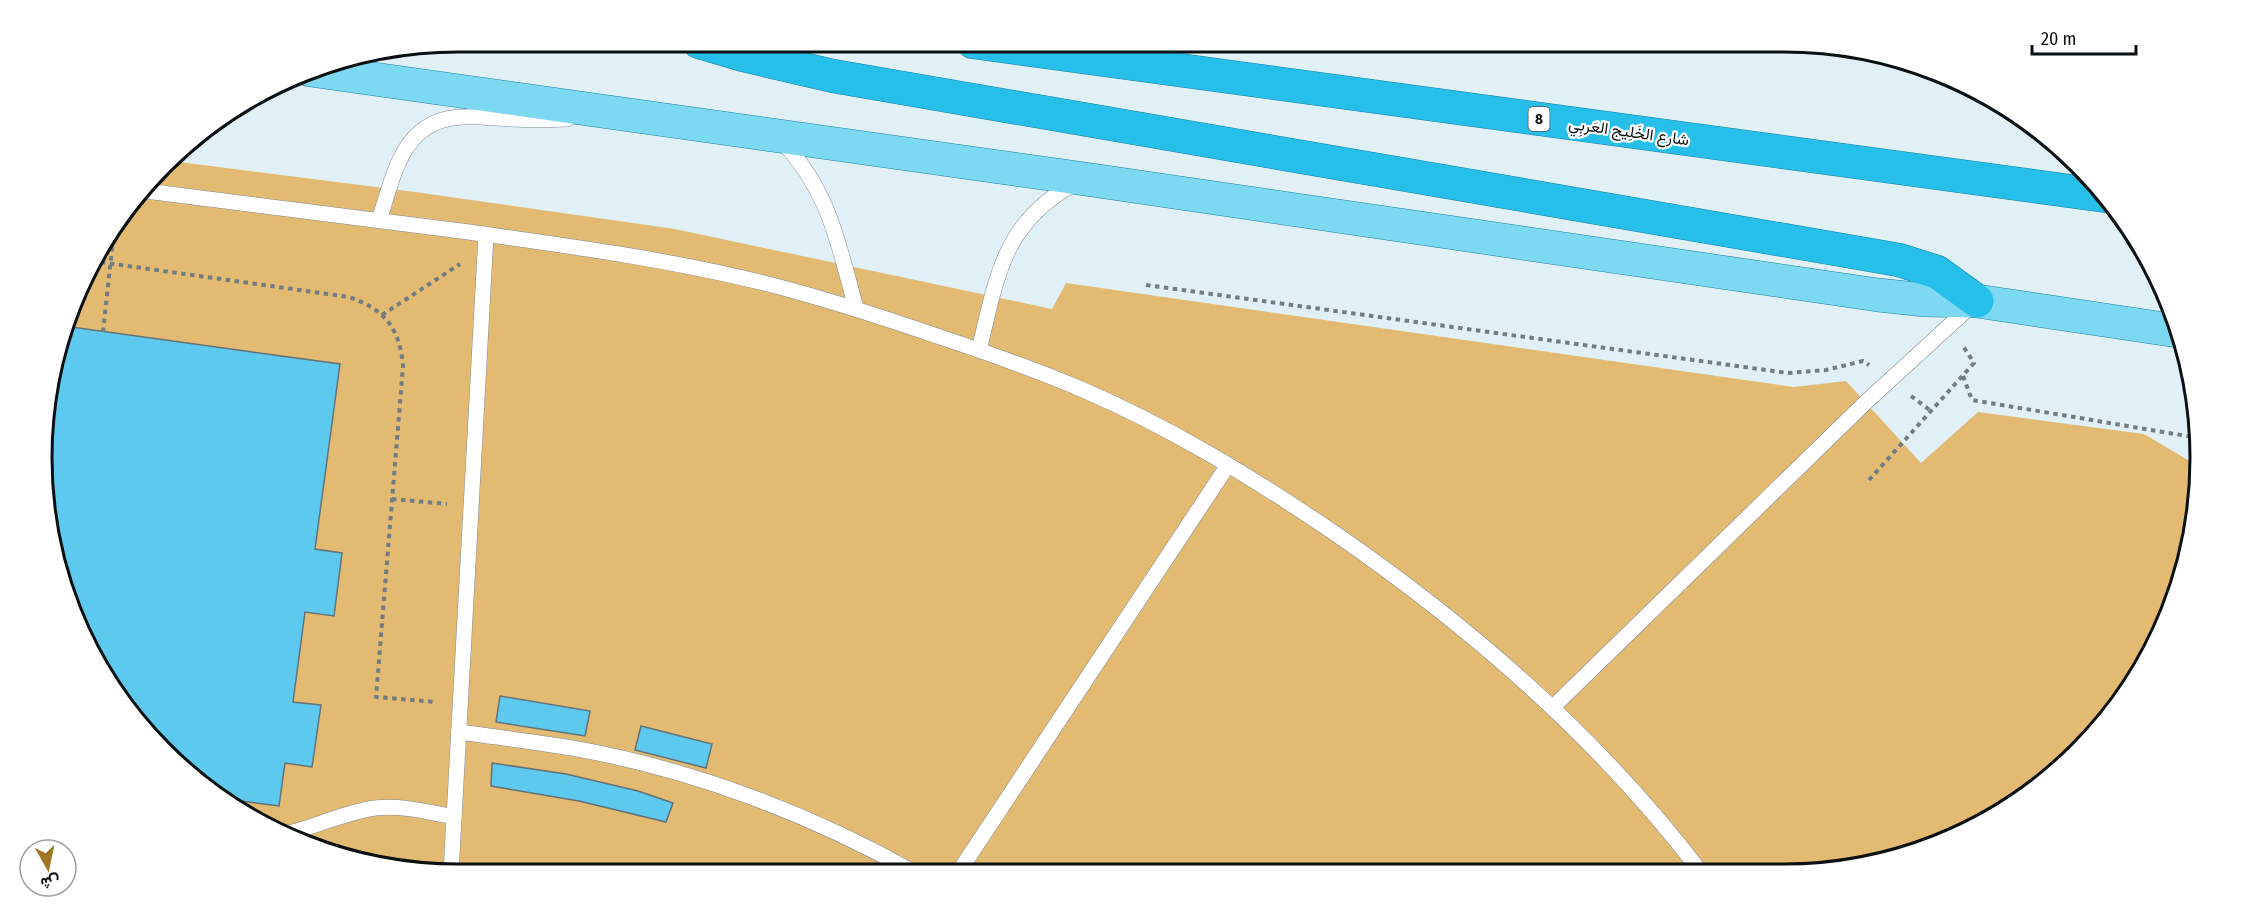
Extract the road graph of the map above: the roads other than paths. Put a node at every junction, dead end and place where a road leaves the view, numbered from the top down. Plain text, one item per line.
1 (730, 52) edge
2 (1047, 52) edge
3 (331, 73) edge
4 (614, 113) junction
5 (777, 136) junction
6 (1085, 178) junction
7 (152, 192) edge
8 (2092, 194) edge
9 (379, 220) junction
10 (486, 235) junction
11 (1977, 301) junction
12 (856, 308) junction
13 (2169, 330) edge
14 (979, 350) junction
15 (1228, 465) junction
16 (1553, 707) junction
17 (459, 732) junction
18 (454, 817) junction
19 (297, 830) edge
20 (451, 864) edge
21 (898, 864) edge
22 (964, 864) edge
23 (1694, 864) edge

1 - 11 highway
2 - 8 highway, شارع الخَلِيج العَربِي / 8
3 - 4 main road
4 - 5 main road
4 - 9 lane
5 - 6 main road
5 - 12 lane
6 - 11 main road
6 - 14 lane
7 - 9 lane
9 - 10 lane
10 - 12 lane
10 - 17 lane
11 - 13 main road
11 - 16 lane
12 - 14 lane
14 - 15 lane
15 - 16 lane
15 - 22 lane
16 - 23 lane
17 - 18 lane
17 - 21 lane
18 - 19 lane
18 - 20 lane

